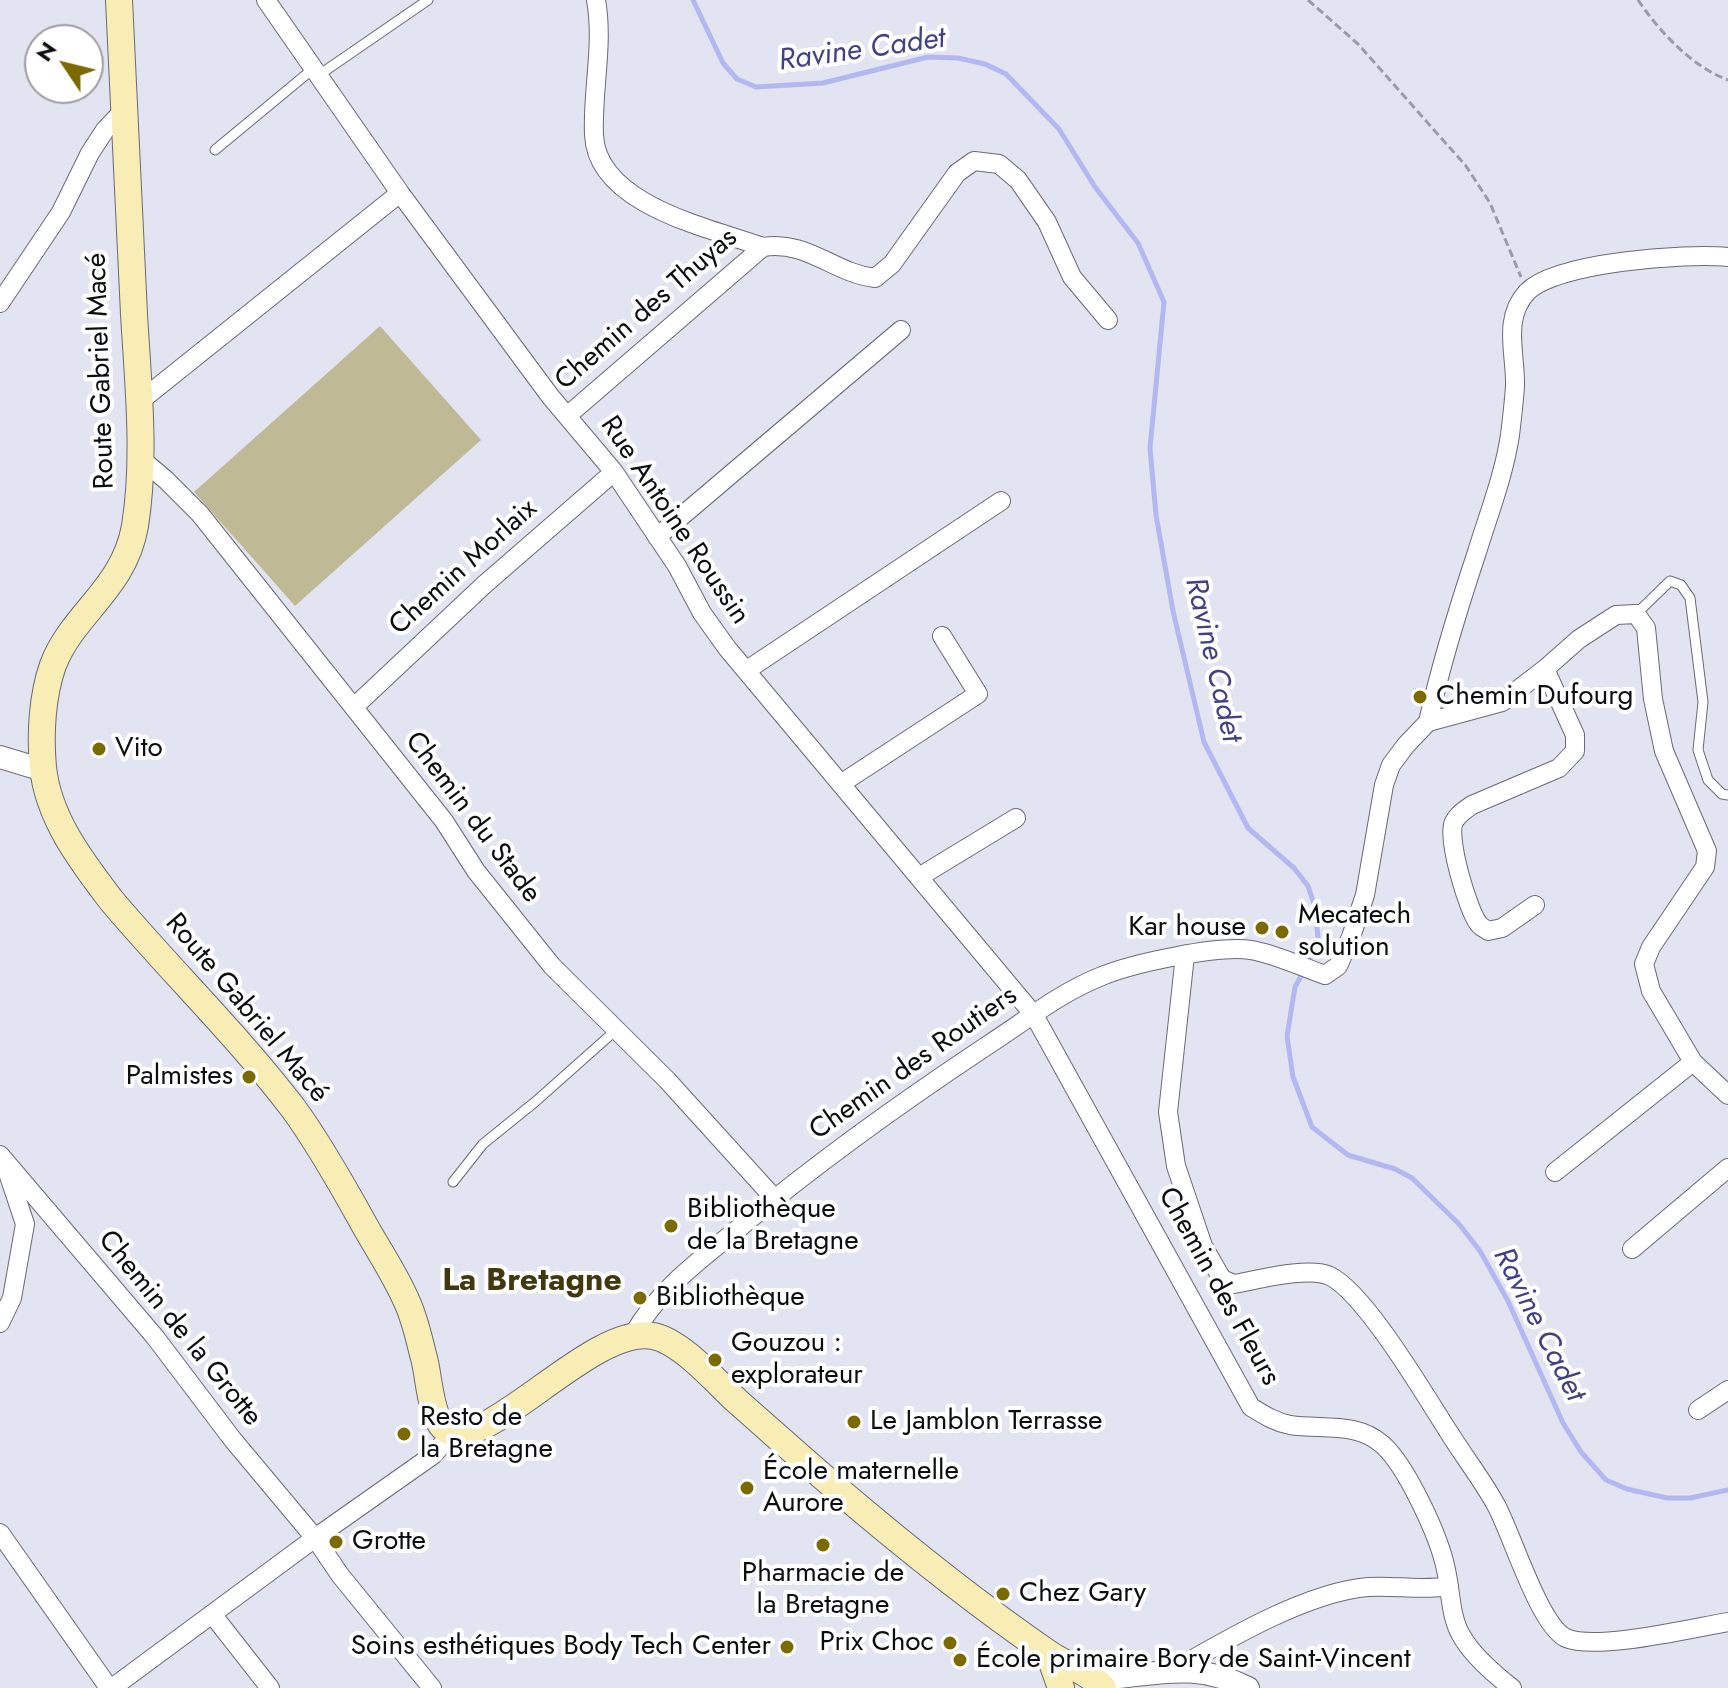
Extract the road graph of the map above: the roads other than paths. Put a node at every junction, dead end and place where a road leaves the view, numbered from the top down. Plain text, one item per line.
1 (119, 0) edge
2 (266, 0) edge
3 (428, 0) edge
4 (596, 0) edge
5 (317, 71) junction
6 (124, 110) junction
7 (215, 150) dead end
8 (400, 193) junction
9 (763, 247) junction
10 (1728, 257) edge
11 (0, 303) edge
12 (1108, 320) dead end
13 (901, 330) dead end
14 (139, 402) junction
15 (567, 416) junction
16 (140, 458) junction
17 (614, 472) junction
18 (1001, 501) dead end
19 (657, 537) junction
20 (1636, 614) junction
21 (942, 636) dead end
22 (1545, 669) junction
23 (747, 670) junction
24 (354, 707) junction
25 (1428, 722) junction
26 (0, 757) edge
27 (43, 770) junction
28 (842, 783) junction
29 (1728, 795) edge
30 (1016, 818) dead end
31 (919, 877) junction
32 (1535, 905) dead end
33 (1185, 955) junction
34 (1034, 1015) junction
35 (616, 1030) junction
36 (1693, 1062) junction
37 (1728, 1095) edge
38 (1, 1156) edge
39 (1728, 1168) edge
40 (1555, 1172) dead end
41 (453, 1182) dead end
42 (774, 1198) junction
43 (1632, 1249) dead end
44 (0, 1323) edge
45 (633, 1335) junction
46 (1728, 1390) edge
47 (1698, 1410) dead end
48 (452, 1433) junction
49 (0, 1533) edge
50 (315, 1538) junction
51 (1449, 1586) junction
52 (212, 1614) junction
53 (1728, 1622) edge
54 (1049, 1654) junction
55 (1174, 1670) junction
56 (1094, 1681) edge
57 (1130, 1683) edge
58 (110, 1688) edge
59 (270, 1688) edge
60 (432, 1688) edge
61 (1061, 1688) edge
62 (1248, 1688) edge
63 (1512, 1688) edge

1 - 6 main road, Route Gabriel Macé
2 - 5 street, Rue Antoine Roussin
3 - 5 lane
4 - 9 street, Chemin des Thuyas
5 - 7 lane
5 - 8 street, Rue Antoine Roussin
6 - 11 street
6 - 14 main road, Route Gabriel Macé
8 - 14 street
8 - 15 street, Rue Antoine Roussin
9 - 12 street, Chemin des Thuyas
9 - 15 street, Chemin des Thuyas
10 - 25 street
13 - 19 street
14 - 16 main road, Route Gabriel Macé
15 - 17 street, Rue Antoine Roussin
16 - 24 street, Chemin du Stade
16 - 27 main road, Route Gabriel Macé
17 - 19 street, Rue Antoine Roussin
17 - 24 street, Chemin Morlaix
18 - 23 street
19 - 23 street, Rue Antoine Roussin
20 - 22 street
20 - 29 lane
20 - 36 street
21 - 28 street
22 - 25 street
22 - 32 street
23 - 28 street, Rue Antoine Roussin
24 - 35 street, Chemin du Stade
25 - 33 street, Chemin des Routiers
26 - 27 street
27 - 48 main road, Route Gabriel Macé
28 - 31 street, Rue Antoine Roussin
30 - 31 street
31 - 34 street, Rue Antoine Roussin
33 - 34 street, Chemin des Routiers
33 - 53 street
34 - 42 street, Chemin des Routiers
34 - 51 street, Chemin des Fleurs
35 - 41 lane
35 - 42 street, Chemin du Stade
36 - 37 street
36 - 40 street
38 - 44 street
38 - 50 street, Chemin de la Grotte
39 - 43 street
42 - 45 street, Chemin des Routiers
45 - 48 main road
45 - 54 main road
46 - 47 street
48 - 50 street
49 - 58 street
50 - 52 street
50 - 60 street, Chemin de la Grotte
51 - 55 street
51 - 63 street, Chemin des Fleurs
52 - 58 street
52 - 59 street
54 - 56 main road
54 - 61 main road
55 - 57 street
55 - 62 street
56 - 57 street
56 - 61 main road

